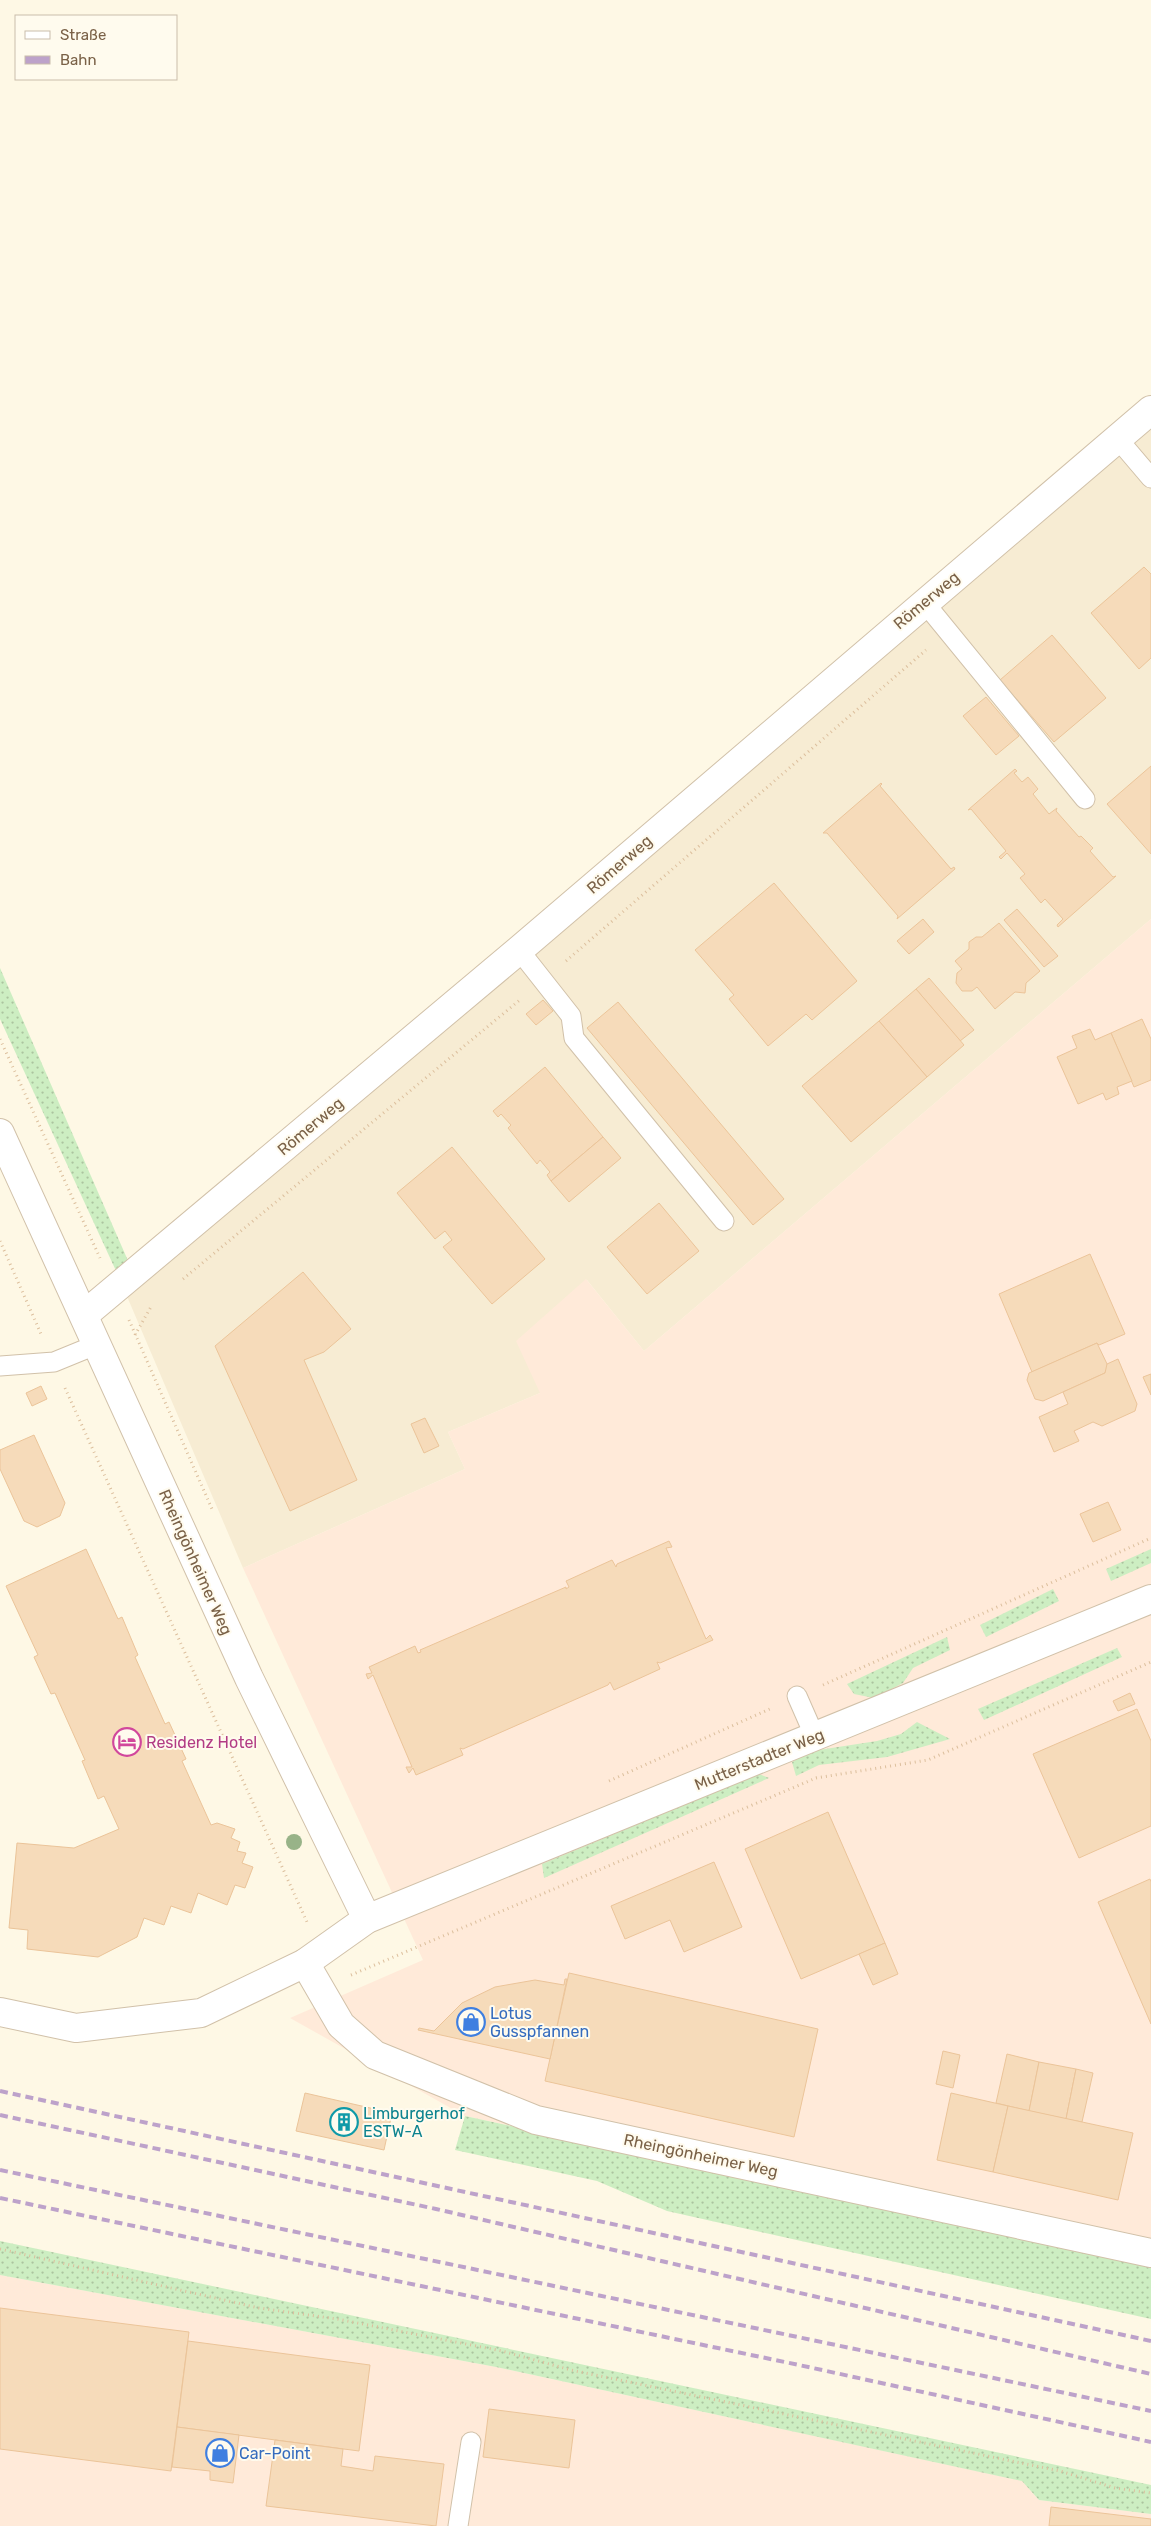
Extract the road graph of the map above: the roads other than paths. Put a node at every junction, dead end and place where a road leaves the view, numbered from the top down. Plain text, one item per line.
1 (1151, 410) edge
2 (1117, 438) junction
3 (1151, 478) edge
4 (924, 602) junction
5 (1085, 799) dead end
6 (519, 950) junction
7 (0, 1133) edge
8 (724, 1220) dead end
9 (84, 1315) junction
10 (98, 1344) junction
11 (0, 1366) edge
12 (1151, 1600) edge
13 (797, 1696) road end
14 (815, 1736) junction
15 (366, 1919) junction
16 (305, 1963) junction
17 (0, 2012) edge
18 (1151, 2252) edge
19 (471, 2442) dead end
20 (458, 2526) edge

1 - 2 street, Römerweg
2 - 3 lane
2 - 4 street, Römerweg
4 - 5 lane
4 - 6 street, Römerweg
6 - 8 lane
6 - 9 street, Römerweg
7 - 9 street, Rheingönheimer Weg
9 - 10 street, Rheingönheimer Weg
10 - 11 lane
10 - 15 street, Rheingönheimer Weg
12 - 14 street, Mutterstadter Weg
13 - 14 lane
14 - 15 street, Mutterstadter Weg
15 - 16 street
16 - 17 street
16 - 18 street, Rheingönheimer Weg
19 - 20 lane

